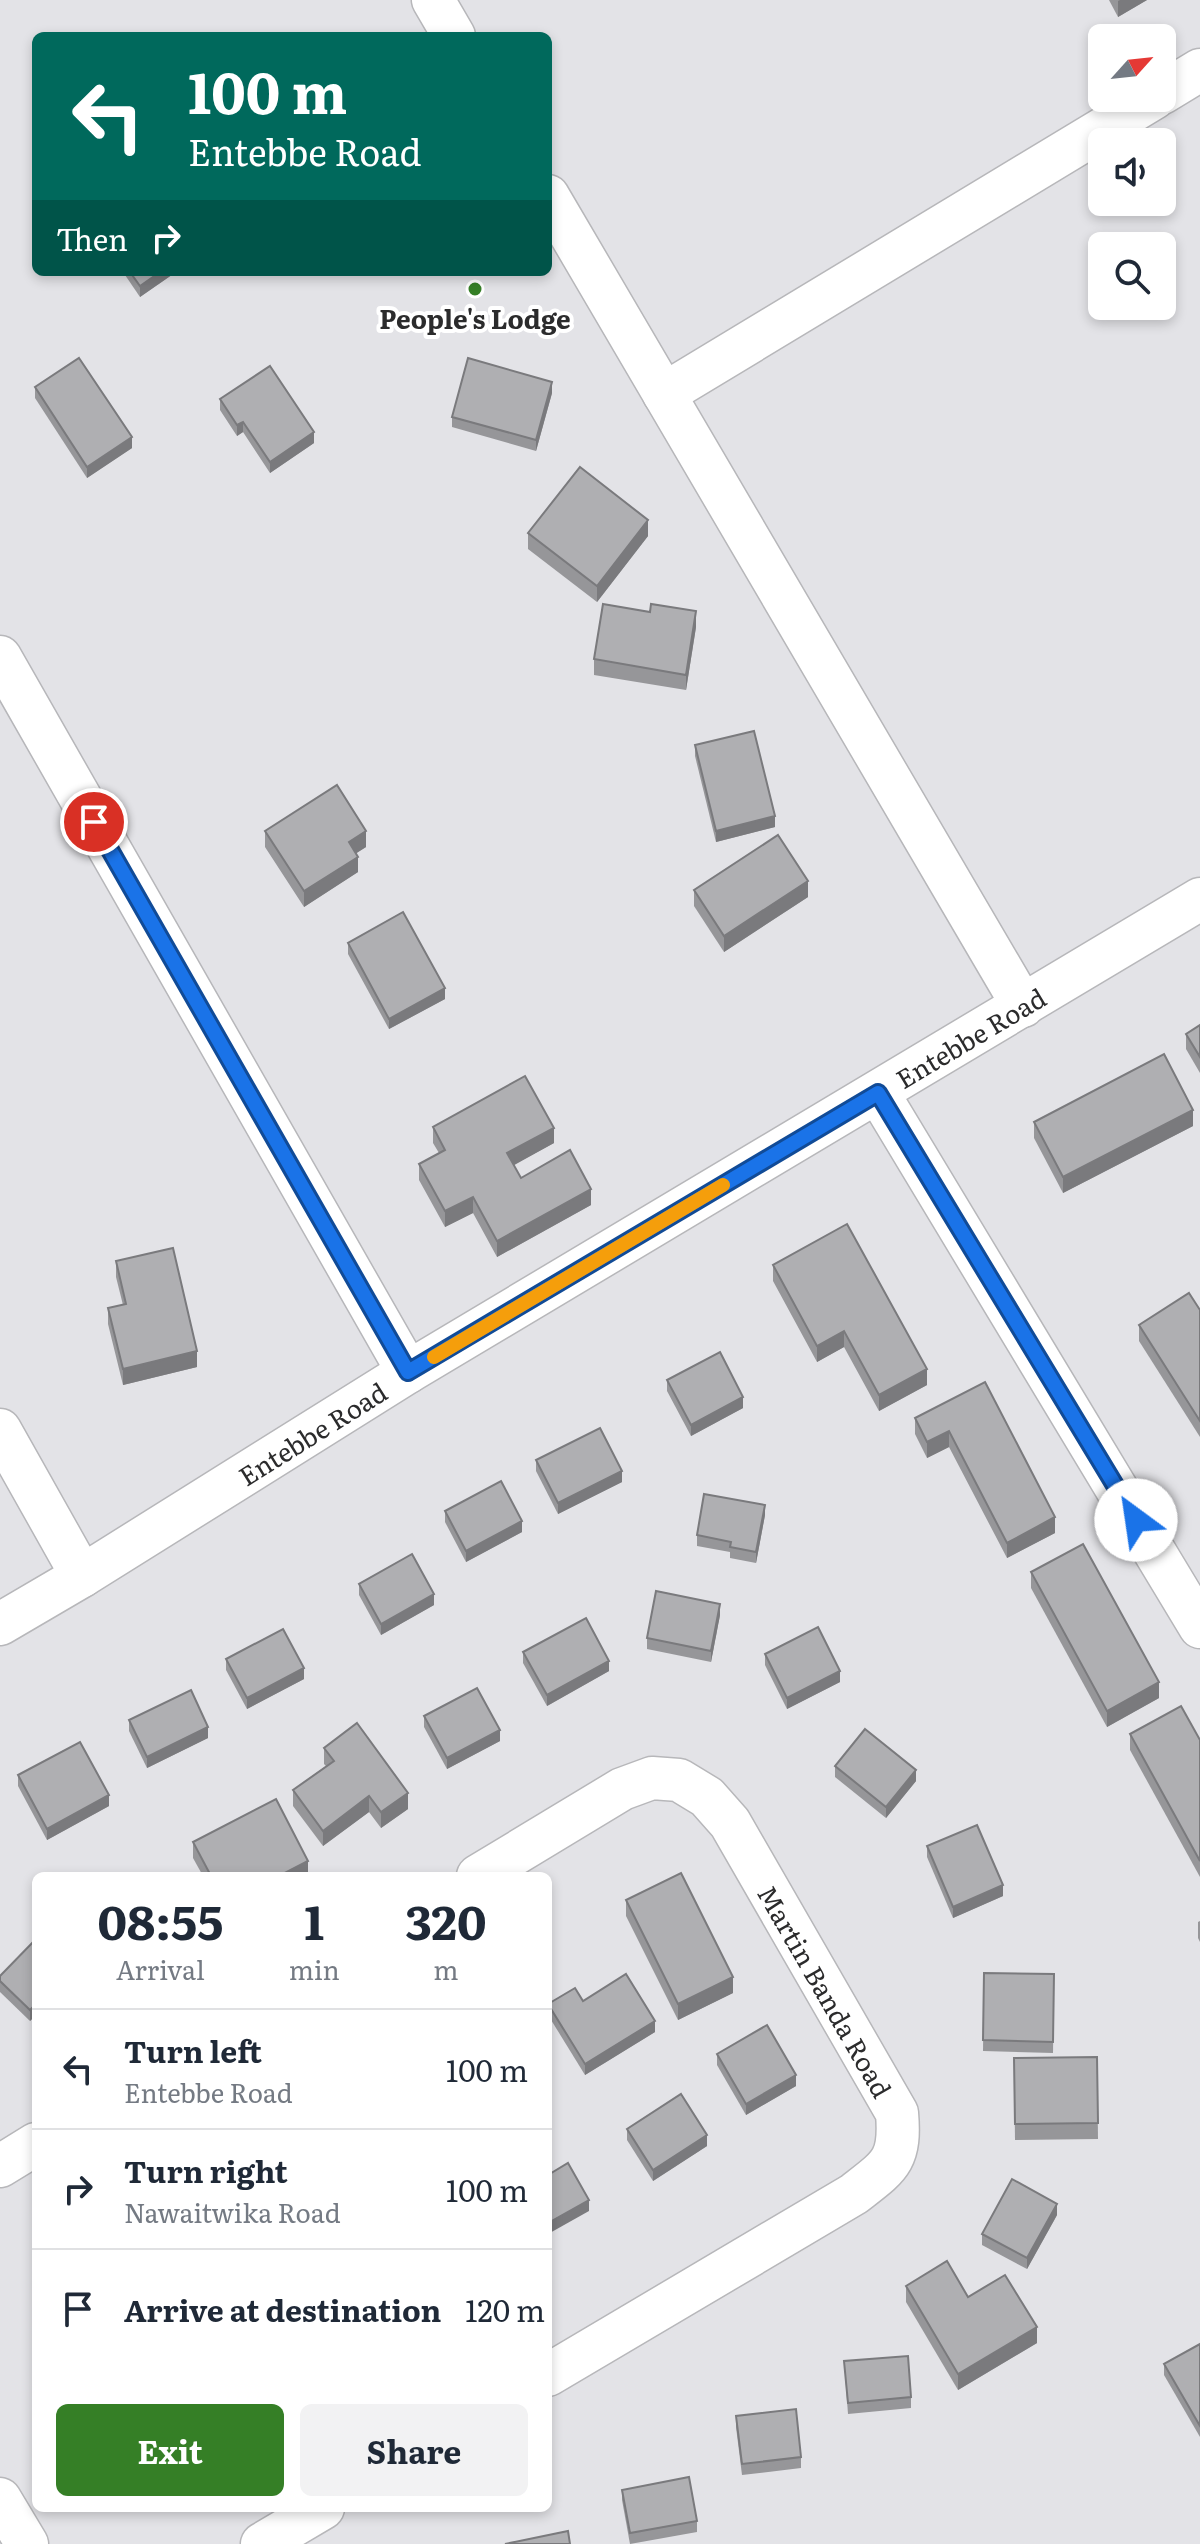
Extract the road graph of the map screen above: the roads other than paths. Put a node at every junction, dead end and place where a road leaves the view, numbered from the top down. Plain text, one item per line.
1 (433, 0) edge
2 (452, 32) edge
3 (1200, 70) edge
4 (1176, 85) edge
5 (1131, 112) edge
6 (552, 203) edge
7 (664, 394) junction
8 (0, 657) edge
9 (1200, 899) edge
10 (1023, 1006) junction
11 (878, 1093) junction
12 (408, 1372) junction
13 (0, 1430) edge
14 (82, 1576) junction
15 (0, 1624) edge
16 (1200, 1627) edge
17 (485, 1872) edge
18 (32, 2146) edge
19 (0, 2166) edge
20 (552, 2373) edge
21 (0, 2499) edge
22 (316, 2512) edge
23 (27, 2544) edge
24 (262, 2544) edge

1 - 2 street
3 - 4 street
5 - 7 street
6 - 7 street
7 - 10 street
8 - 12 street
9 - 10 street, Entebbe Road
10 - 11 street, Entebbe Road
11 - 12 street, Entebbe Road
11 - 16 street
12 - 14 street, Entebbe Road
13 - 14 street
14 - 15 street, Entebbe Road
17 - 20 street, Martin Banda Road
18 - 19 street
21 - 23 street
22 - 24 street

